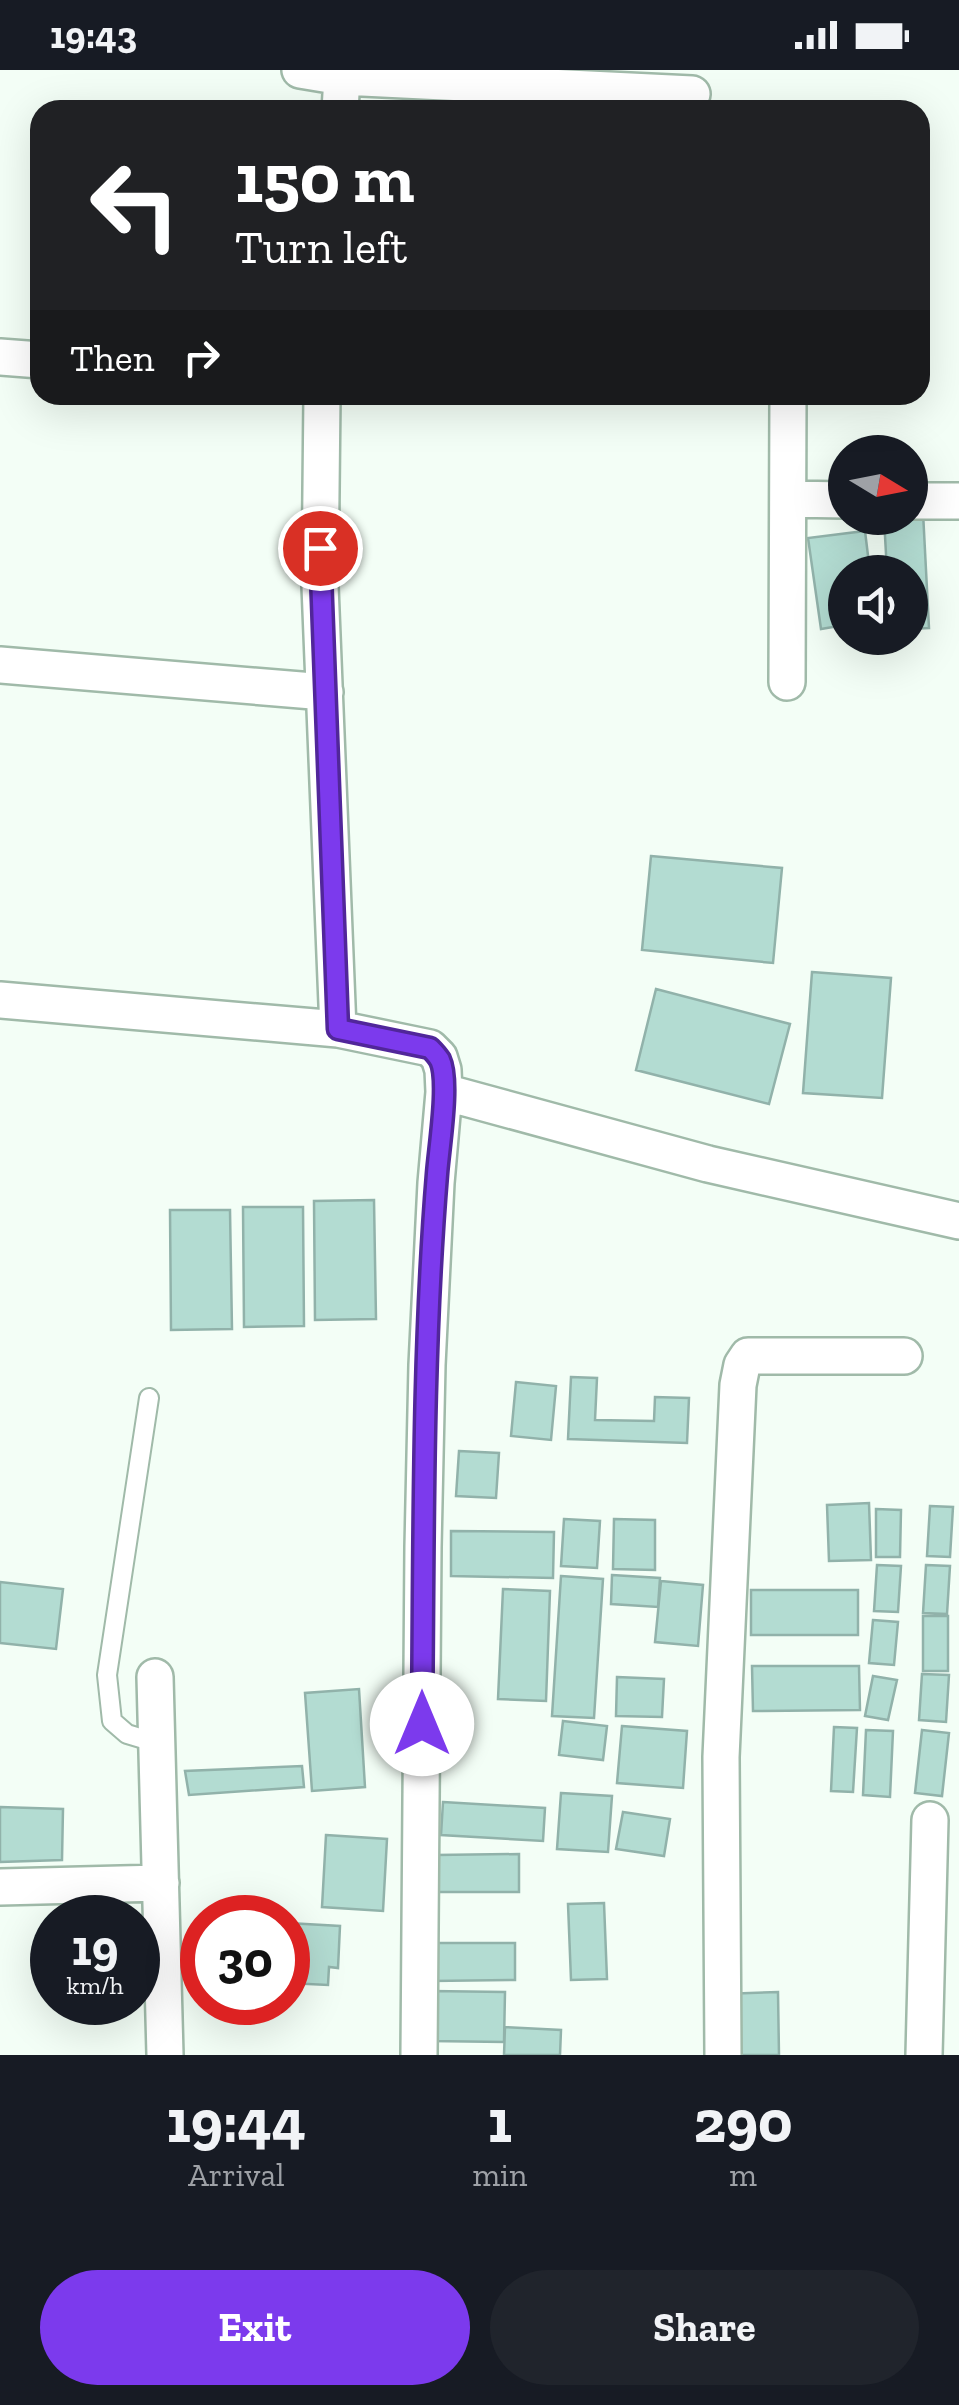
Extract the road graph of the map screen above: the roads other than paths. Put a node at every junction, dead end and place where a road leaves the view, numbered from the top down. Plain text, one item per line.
1 (300, 70) edge
2 (341, 93) edge
3 (692, 94) dead end
4 (0, 357) edge
5 (30, 359) edge
6 (322, 405) edge
7 (788, 405) edge
8 (788, 499) junction
9 (828, 500) edge
10 (928, 500) edge
11 (959, 501) edge
12 (0, 665) edge
13 (787, 682) dead end
14 (325, 692) junction
15 (0, 1000) edge
16 (338, 1029) junction
17 (444, 1092) junction
18 (959, 1221) edge
19 (904, 1356) dead end
20 (149, 1398) dead end
21 (155, 1678) dead end
22 (157, 1742) junction
23 (930, 1820) dead end
24 (161, 1884) junction
25 (0, 1887) edge
26 (166, 2055) edge
27 (419, 2055) edge
28 (724, 2055) edge
29 (924, 2055) edge

1 - 2 street
2 - 3 street
4 - 5 street
6 - 14 street
7 - 8 street
8 - 9 street
8 - 13 street
10 - 11 street
12 - 14 street
14 - 16 street
15 - 16 street
16 - 17 street
17 - 18 street
17 - 27 street
19 - 28 street
20 - 22 lane
21 - 22 street
22 - 24 street
23 - 29 street
24 - 25 street
24 - 26 street

